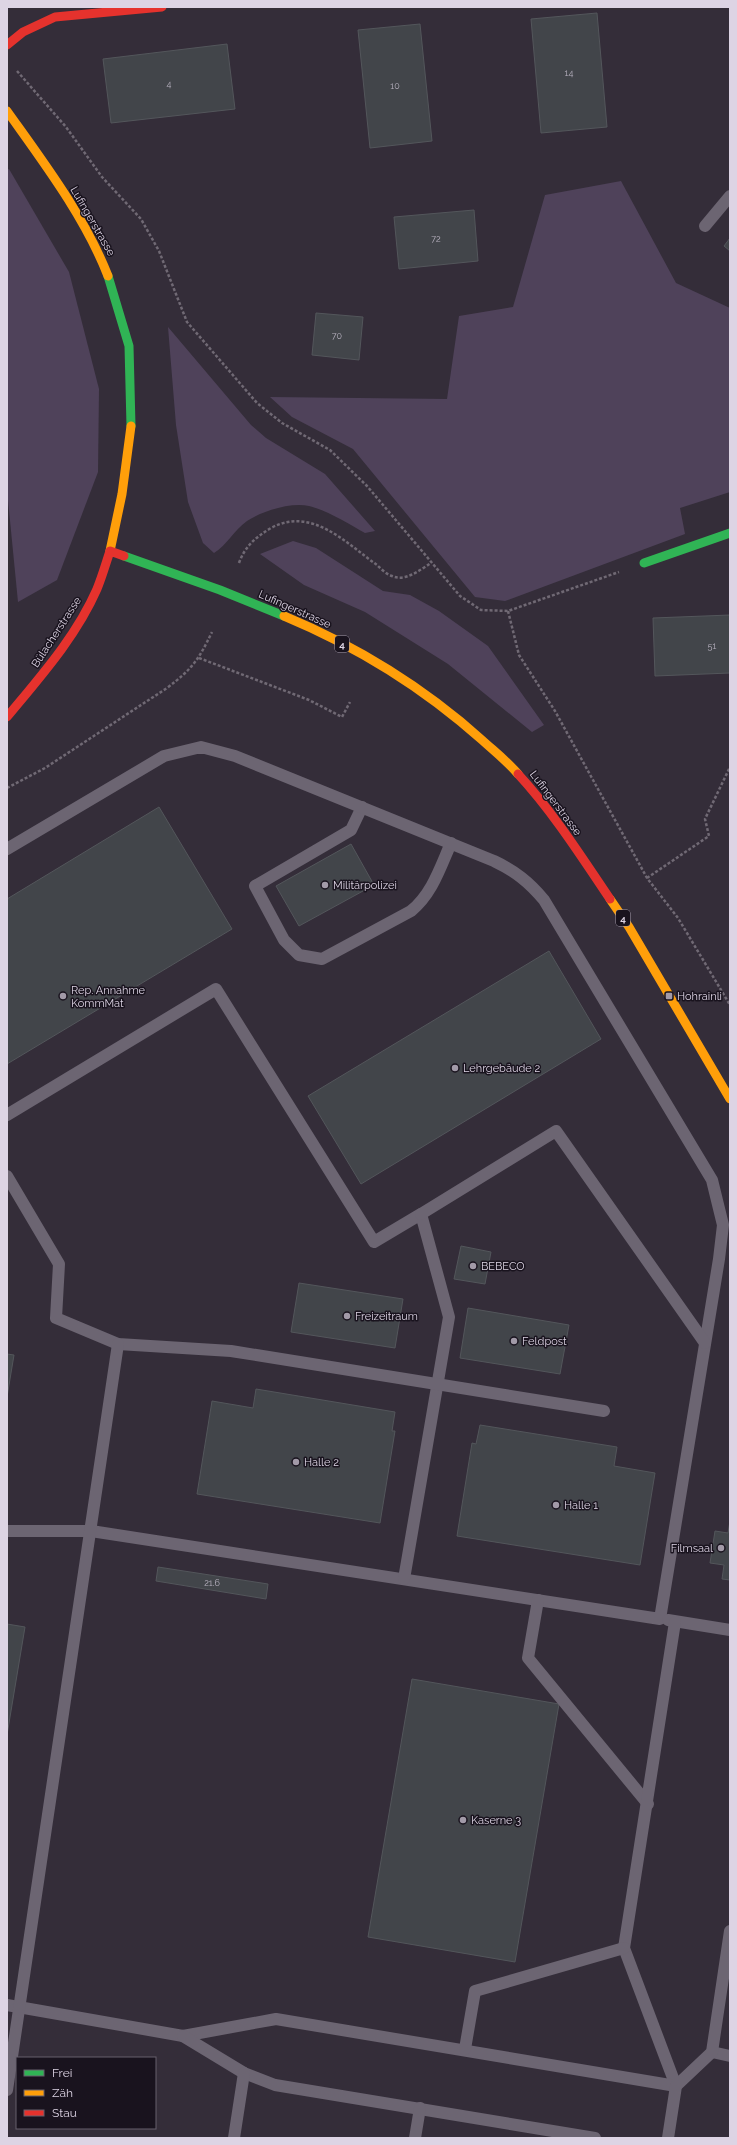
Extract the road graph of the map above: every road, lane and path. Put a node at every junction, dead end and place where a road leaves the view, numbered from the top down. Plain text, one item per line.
1 (162, 7) edge
2 (7, 45) edge
3 (12, 65) dead end
4 (7, 111) edge
5 (730, 196) edge
6 (705, 226) dead end
7 (730, 533) edge
8 (110, 551) junction
9 (239, 563) dead end
10 (431, 563) junction
11 (644, 563) joint
12 (508, 611) junction
13 (212, 632) dead end
14 (199, 658) junction
15 (350, 702) dead end
16 (7, 717) edge
17 (730, 767) edge
18 (7, 788) edge
19 (362, 807) junction
20 (451, 843) junction
21 (7, 849) edge
22 (647, 878) junction
23 (730, 1005) edge
24 (730, 1099) edge
25 (7, 1115) edge
26 (7, 1176) edge
27 (421, 1214) junction
28 (705, 1343) junction
29 (118, 1344) junction
30 (438, 1384) junction
31 (604, 1411) dead end
32 (7, 1531) edge
33 (91, 1531) junction
34 (404, 1579) junction
35 (538, 1600) junction
36 (660, 1619) junction
37 (675, 1622) junction
38 (730, 1630) edge
39 (648, 1804) junction
40 (730, 1931) edge
41 (624, 1948) junction
42 (7, 2005) edge
43 (20, 2006) junction
44 (183, 2036) junction
45 (465, 2050) junction
46 (712, 2052) junction
47 (730, 2056) edge
48 (244, 2073) junction
49 (676, 2086) junction
50 (7, 2090) edge
51 (420, 2108) junction
52 (234, 2138) edge
53 (415, 2138) edge
54 (595, 2138) edge
55 (668, 2138) edge

1 - 2 main road
3 - 10 path
4 - 8 main road, Lufingerstrasse
5 - 6 lane
7 - 11 main road
8 - 16 main road, Bülacherstrasse
8 - 24 main road, Lufingerstrasse / 4
9 - 10 path
10 - 12 path
11 - 12 path
12 - 22 path
13 - 14 path
14 - 15 path
14 - 18 path
17 - 22 path
19 - 20 lane
19 - 20 lane
19 - 21 lane
20 - 28 lane
22 - 23 path
25 - 27 lane
26 - 29 lane
27 - 28 lane
27 - 30 lane
28 - 36 lane
29 - 30 lane
29 - 33 lane
30 - 31 lane
30 - 34 lane
32 - 33 lane
33 - 34 lane
33 - 43 lane
34 - 35 lane
35 - 36 lane
35 - 39 lane
36 - 37 lane
37 - 38 lane
37 - 39 lane
39 - 41 lane
40 - 46 lane
41 - 45 lane
41 - 49 lane
42 - 43 lane
43 - 44 lane
43 - 50 lane
44 - 45 lane
44 - 48 lane
45 - 49 lane
46 - 47 lane
46 - 49 lane
48 - 51 lane
48 - 52 lane
49 - 55 lane
51 - 53 lane
51 - 54 lane

